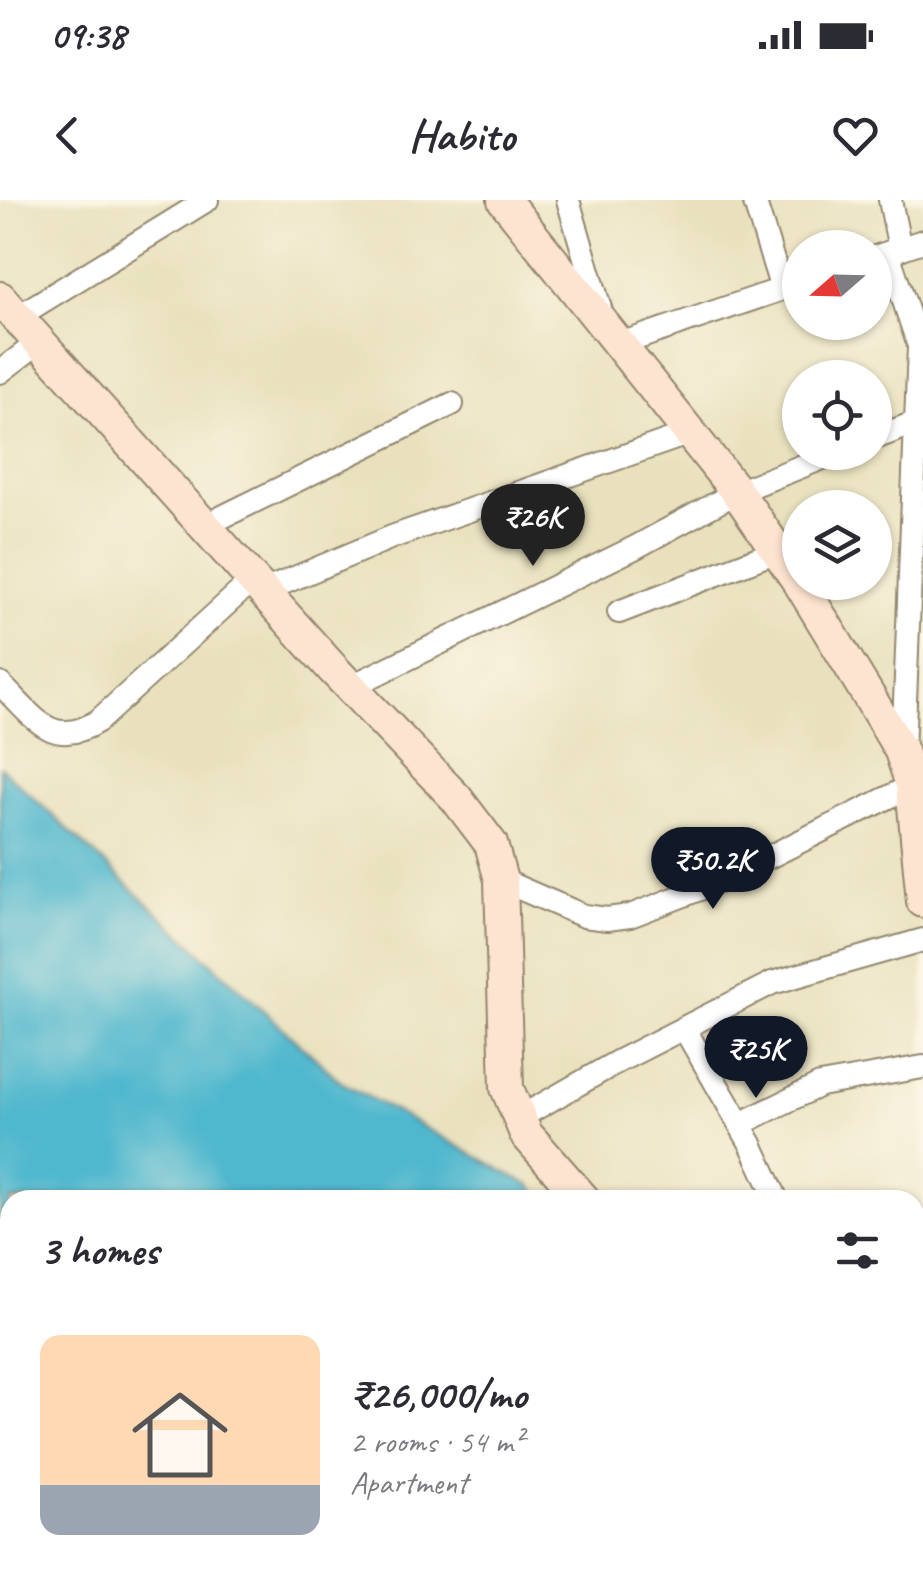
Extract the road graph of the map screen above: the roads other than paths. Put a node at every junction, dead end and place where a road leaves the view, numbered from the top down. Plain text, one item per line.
1 (207, 200) edge
2 (504, 200) edge
3 (568, 200) edge
4 (754, 200) edge
5 (890, 200) edge
6 (889, 230) edge
7 (923, 241) edge
8 (892, 252) edge
9 (782, 265) edge
10 (892, 265) edge
11 (782, 289) edge
12 (8, 307) edge
13 (613, 336) junction
14 (39, 342) junction
15 (921, 353) edge
16 (0, 372) edge
17 (452, 404) dead end
18 (917, 422) junction
19 (892, 432) edge
20 (690, 433) junction
21 (792, 470) edge
22 (736, 492) junction
23 (206, 525) junction
24 (778, 550) junction
25 (259, 585) junction
26 (619, 612) dead end
27 (0, 684) edge
28 (350, 687) junction
29 (913, 774) edge
30 (501, 880) junction
31 (923, 900) edge
32 (923, 940) edge
33 (684, 1028) junction
34 (923, 1067) edge
35 (519, 1118) junction
36 (740, 1124) junction
37 (575, 1190) edge
38 (772, 1190) edge

1 - 12 street
2 - 13 main road
3 - 13 street
4 - 9 street
5 - 6 street
7 - 8 street
10 - 15 street
11 - 13 street
12 - 14 main road
13 - 20 main road
14 - 16 street
14 - 23 main road
15 - 18 street
17 - 23 street
18 - 19 street
18 - 29 street
20 - 22 main road
20 - 25 street
21 - 22 street
22 - 24 main road
22 - 28 street
23 - 25 main road
24 - 26 street
24 - 29 main road
25 - 27 street
25 - 28 main road
28 - 30 main road
29 - 30 street
29 - 31 main road
30 - 35 main road
32 - 33 street
33 - 35 street
33 - 36 street
34 - 36 street
35 - 37 main road
36 - 38 street

